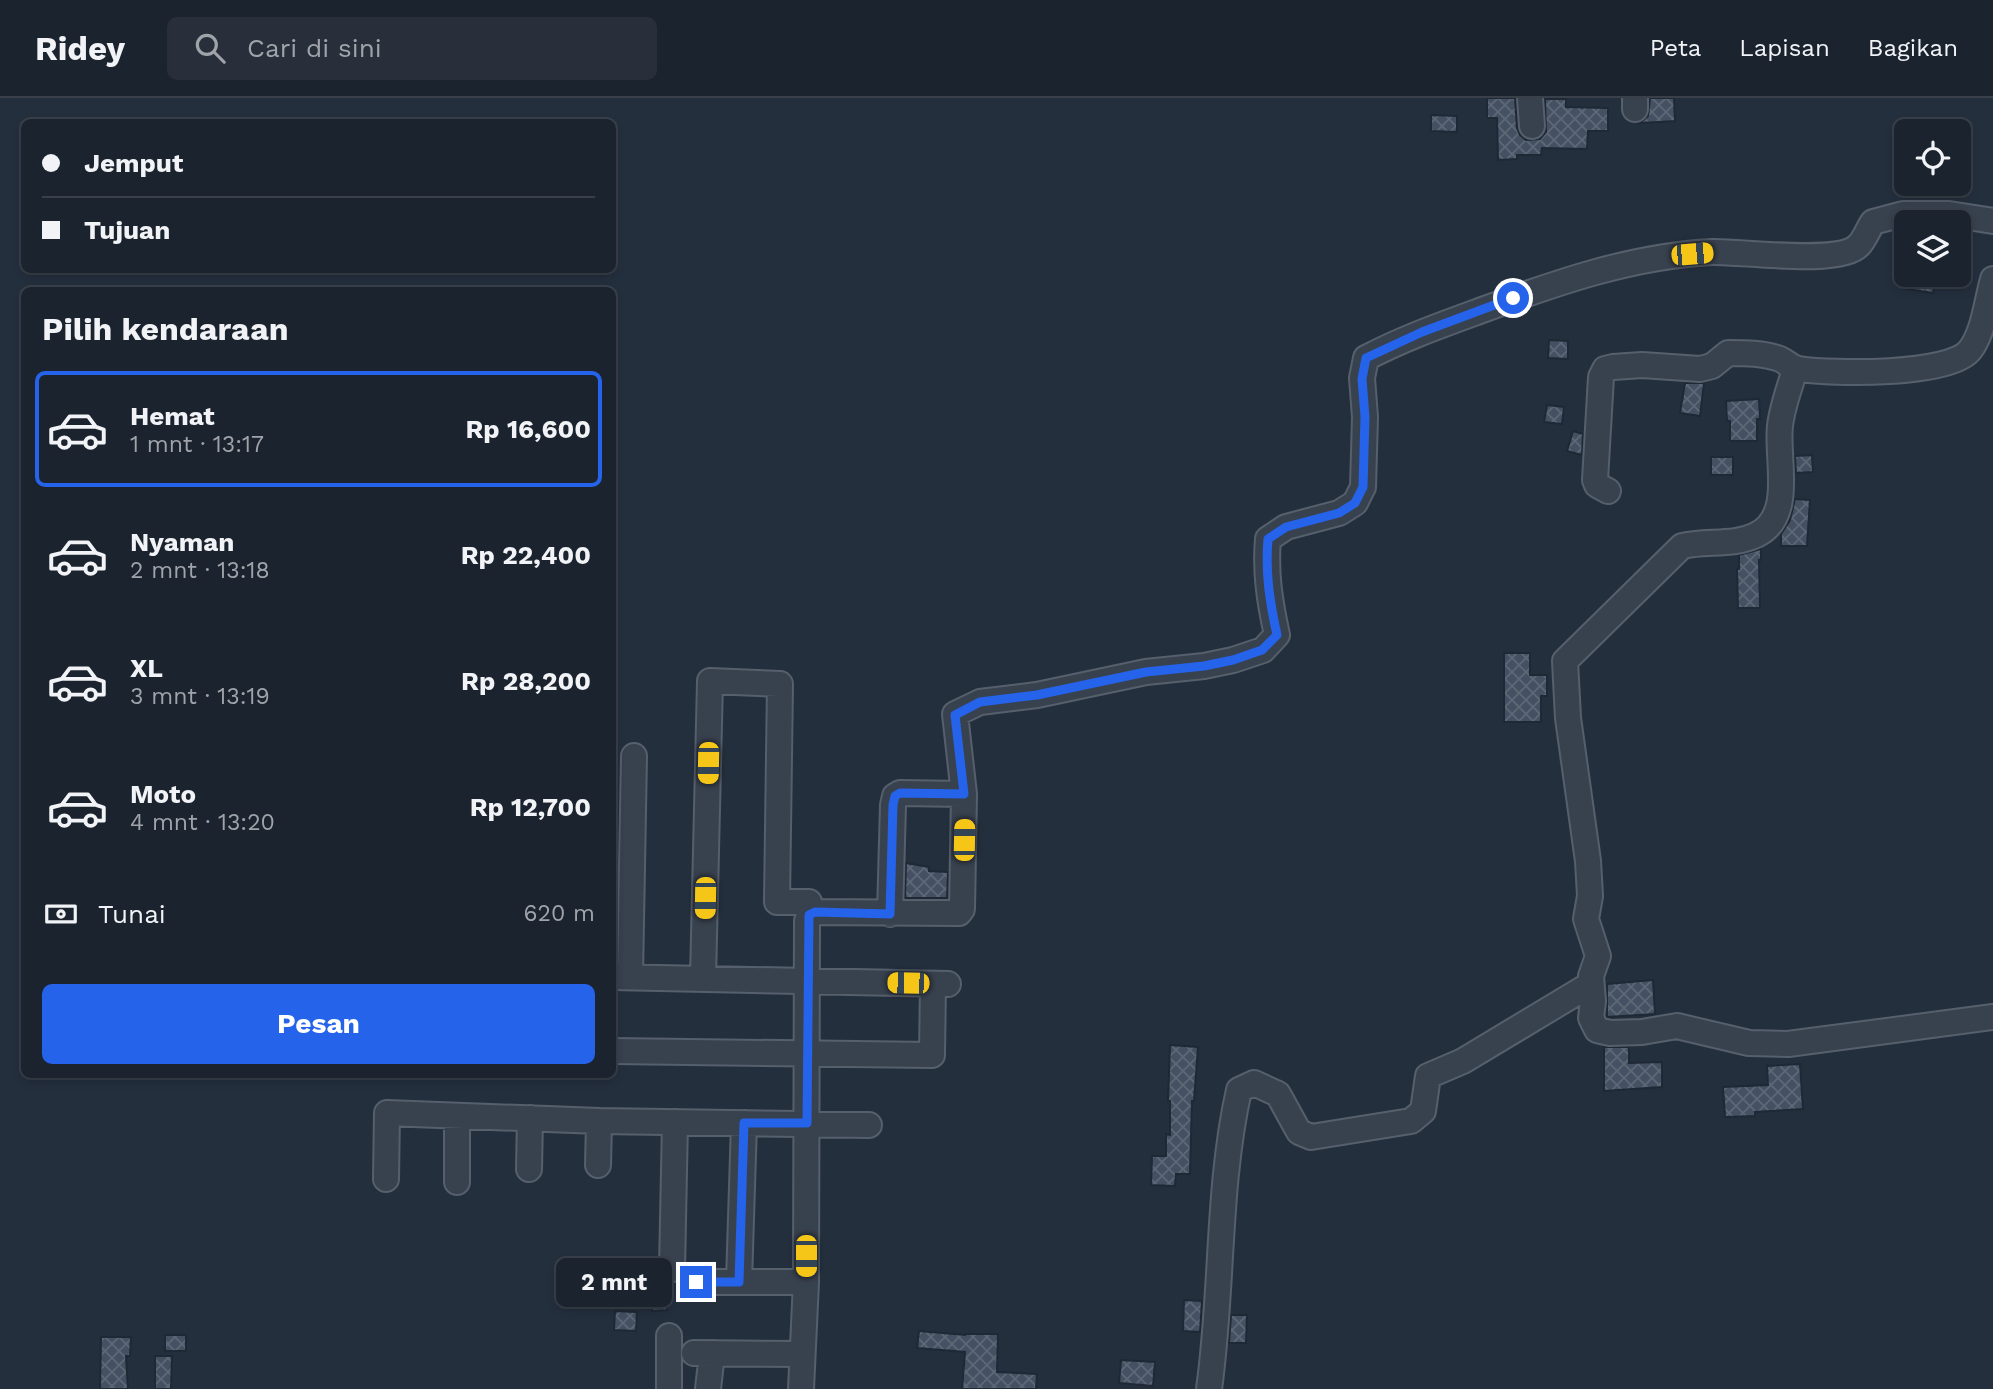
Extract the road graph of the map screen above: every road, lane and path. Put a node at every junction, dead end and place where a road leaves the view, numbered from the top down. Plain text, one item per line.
1 (1531, 98) edge
2 (1532, 126) dead end
3 (1993, 221) edge
4 (1993, 279) edge
5 (1795, 369) junction
6 (1608, 491) dead end
7 (634, 756) dead end
8 (964, 794) junction
9 (890, 914) junction
10 (809, 915) junction
11 (621, 977) edge
12 (703, 979) junction
13 (807, 982) junction
14 (1591, 985) junction
15 (1993, 1017) edge
16 (616, 1051) edge
17 (807, 1055) junction
18 (457, 1116) junction
19 (530, 1118) junction
20 (599, 1121) junction
21 (675, 1122) junction
22 (744, 1123) junction
23 (807, 1123) junction
24 (869, 1125) dead end
25 (598, 1165) dead end
26 (529, 1169) dead end
27 (386, 1179) dead end
28 (457, 1182) dead end
29 (672, 1269) dead end
30 (696, 1282) dead end
31 (739, 1282) junction
32 (806, 1282) junction
33 (669, 1336) dead end
34 (802, 1353) junction
35 (669, 1389) edge
36 (708, 1389) edge
37 (801, 1389) edge
38 (1209, 1389) edge

1 - 2 street
3 - 8 street
4 - 5 street
5 - 6 street
5 - 14 street
7 - 11 street
8 - 9 street
8 - 9 street
9 - 10 street
10 - 12 street
10 - 13 street
11 - 12 street
12 - 13 street
13 - 17 street
13 - 17 street
14 - 15 street
14 - 38 street
16 - 17 street
17 - 23 street
18 - 19 street
18 - 27 street
18 - 28 street
19 - 20 street
19 - 26 street
20 - 21 street
20 - 25 street
21 - 22 street
21 - 29 street
22 - 23 street
22 - 31 street
23 - 24 street
23 - 32 street
30 - 31 street
31 - 32 street
32 - 34 street
33 - 35 street
34 - 36 street
34 - 37 street

